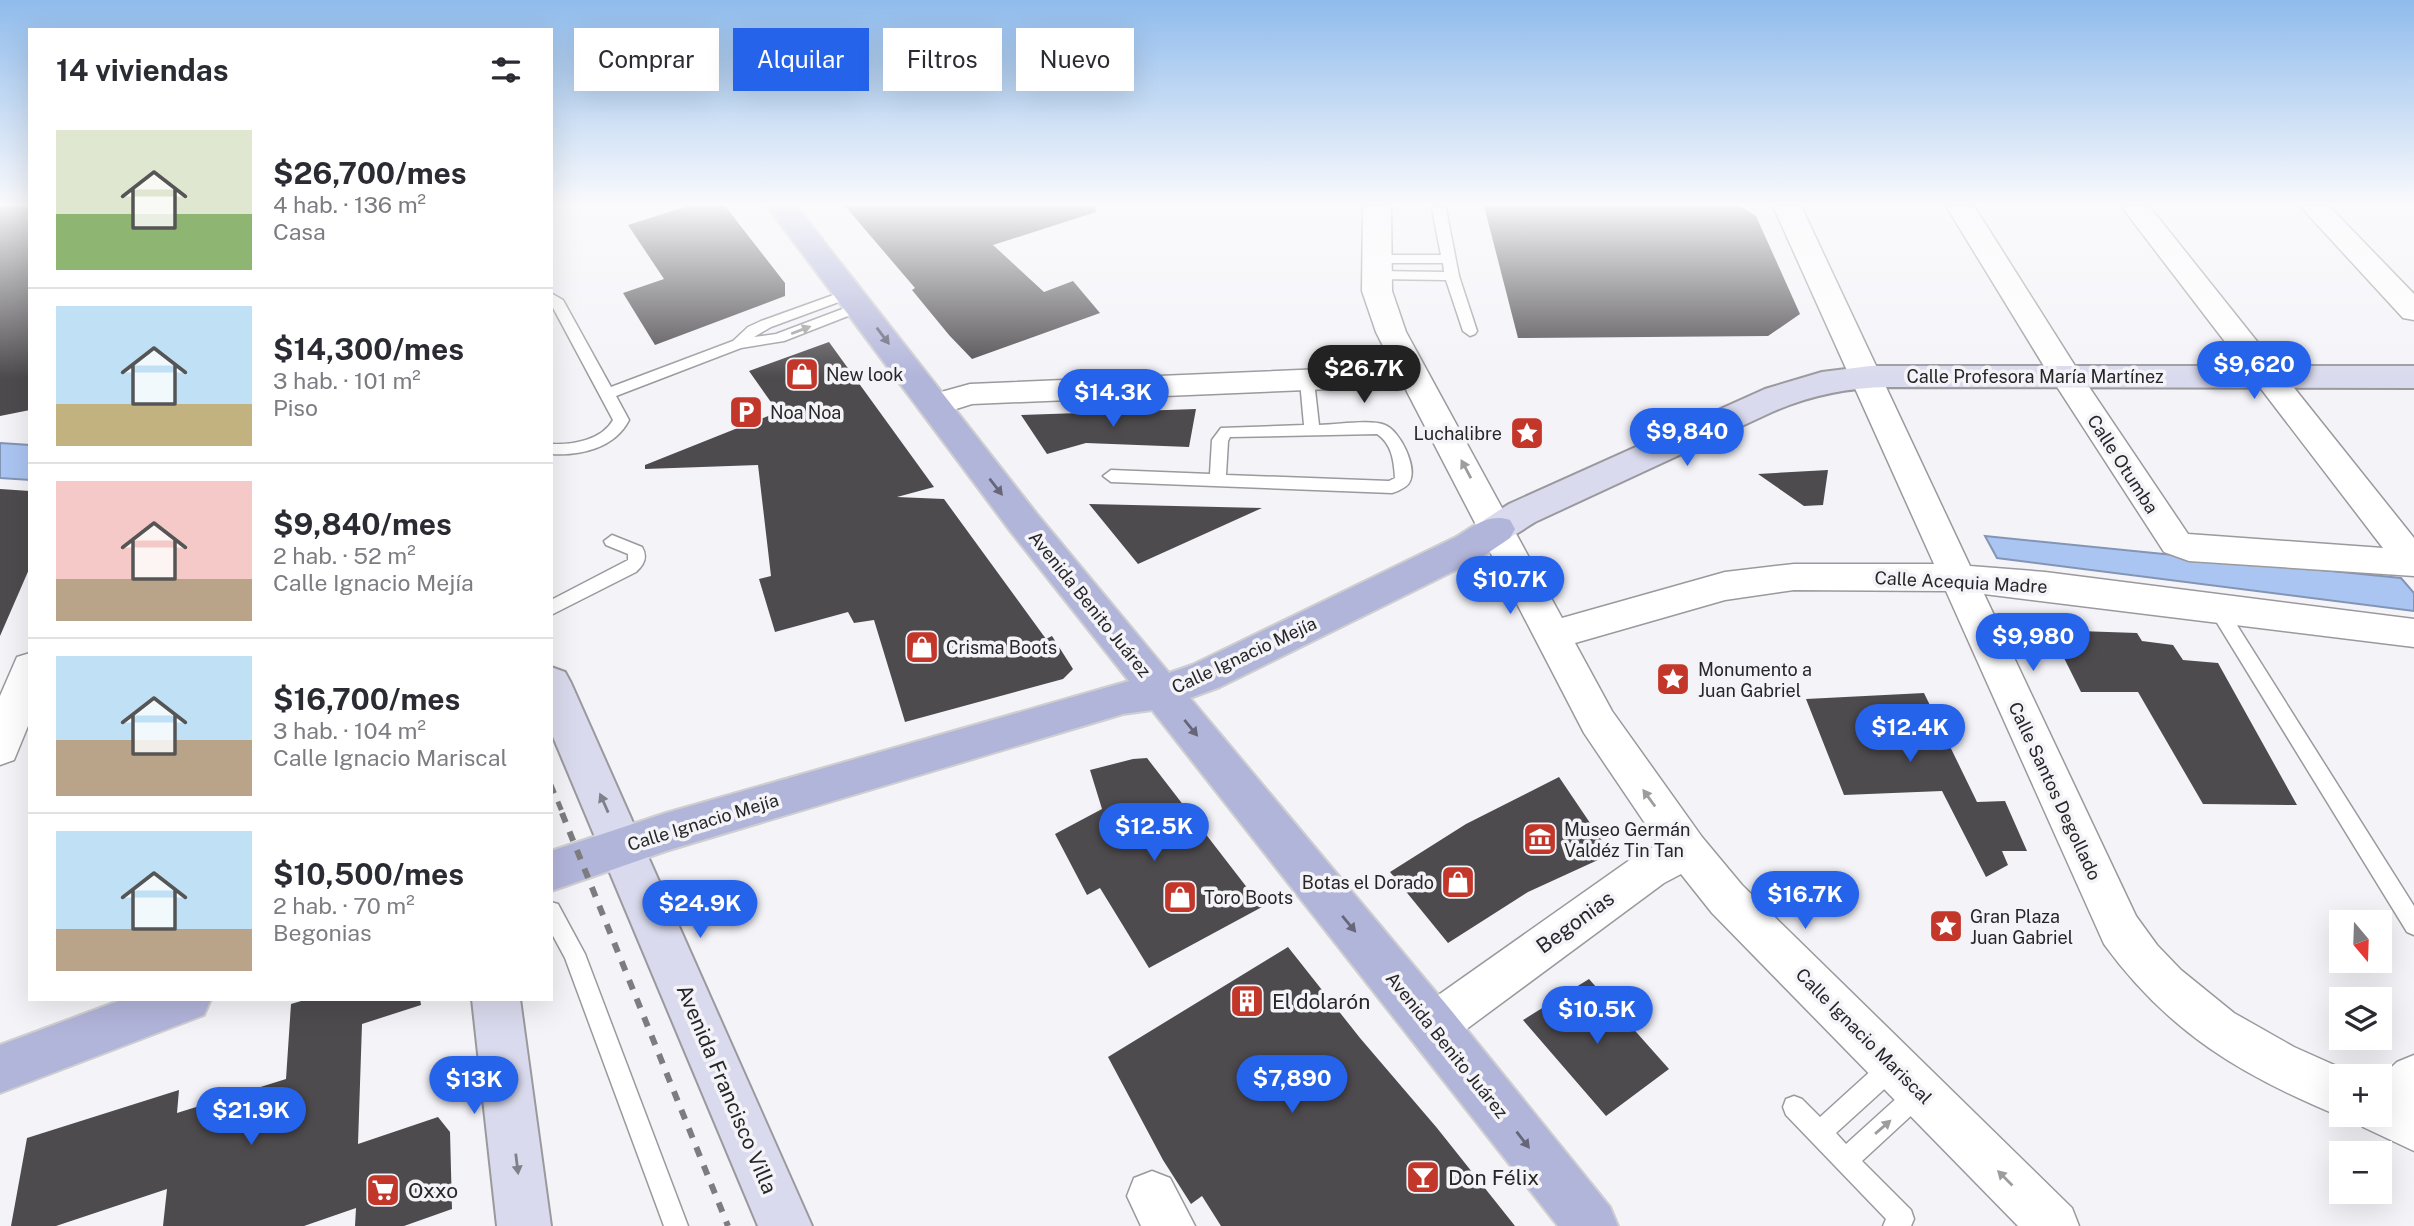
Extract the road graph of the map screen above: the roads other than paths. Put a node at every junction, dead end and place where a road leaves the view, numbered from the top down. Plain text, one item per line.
1 (826, 263) edge
2 (1376, 263) edge
3 (1410, 263) edge
4 (1449, 263) edge
5 (1814, 263) edge
6 (1996, 263) edge
7 (2180, 263) edge
8 (2368, 263) edge
9 (1376, 267) junction
10 (1452, 276) junction
11 (553, 298) edge
12 (856, 300) junction
13 (2414, 311) edge
14 (1470, 331) dead end
15 (1416, 375) junction
16 (1866, 376) junction
17 (2066, 376) junction
18 (2268, 377) junction
19 (2414, 377) edge
20 (1307, 381) junction
21 (607, 394) junction
22 (934, 405) junction
23 (1312, 428) junction
24 (553, 449) edge
25 (1111, 476) dead end
26 (1218, 480) junction
27 (1497, 529) junction
28 (612, 541) dead end
29 (2176, 543) joint
30 (2414, 563) edge
31 (1956, 578) junction
32 (553, 607) edge
33 (2217, 608) junction
34 (2414, 633) edge
35 (1554, 635) junction
36 (28, 673) edge
37 (553, 686) edge
38 (1161, 692) junction
39 (0, 748) edge
40 (624, 846) junction
41 (1688, 850) junction
42 (553, 870) edge
43 (553, 915) edge
44 (2414, 925) edge
45 (553, 940) edge
46 (573, 954) junction
47 (182, 1001) edge
48 (496, 1001) edge
49 (1433, 1026) junction
50 (0, 1069) edge
51 (1906, 1079) junction
52 (2414, 1079) edge
53 (2329, 1087) edge
54 (2392, 1099) edge
55 (1794, 1107) dead end
56 (2392, 1116) edge
57 (2414, 1127) edge
58 (1819, 1133) junction
59 (1846, 1160) junction
60 (524, 1226) edge
61 (676, 1226) edge
62 (785, 1226) edge
63 (1591, 1226) edge
64 (1895, 1226) edge
65 (2054, 1226) edge

1 - 12 main road, Avenida Benito Juárez
2 - 9 street, Calle Ignacio Mariscal
3 - 9 lane
4 - 10 lane
5 - 16 street, Calle Santos Degollado
6 - 17 street, Calle Otumba
7 - 18 street
8 - 13 street
9 - 10 lane
9 - 15 street, Calle Ignacio Mariscal
10 - 14 lane
11 - 21 lane
12 - 21 lane
12 -> 22 main road, Avenida Benito Juárez
15 - 20 street
27 -> 15 street, Calle Ignacio Mariscal
16 - 17 street, Calle Profesora María Martínez
16 - 27 street, Calle Ignacio Mejía
16 - 31 street, Calle Santos Degollado
17 - 18 street, Calle Profesora María Martínez
17 - 29 street, Calle Otumba
18 - 19 street, Calle Profesora María Martínez
18 - 30 street
20 - 22 street
20 - 23 lane
21 - 24 lane
22 -> 38 main road, Avenida Benito Juárez
23 - 26 lane
23 - 26 lane
25 - 26 lane
27 - 35 street, Calle Ignacio Mariscal
27 - 38 main road, Calle Ignacio Mejía
28 - 32 lane
29 - 30 street
31 - 33 street, Calle Acequia Madre
31 - 35 street, Calle Acequia Madre
31 - 53 street, Calle Santos Degollado
33 - 34 street, Calle Acequia Madre
33 - 44 lane
41 -> 35 street, Calle Ignacio Mariscal
36 - 39 street
40 -> 37 street, Avenida Francisco Villa
38 - 40 main road, Calle Ignacio Mejía
38 -> 49 main road, Avenida Benito Juárez
40 - 42 main road, Calle Ignacio Mejía
40 - 62 street, Avenida Francisco Villa
41 - 49 street, Begonias
41 - 51 street, Calle Ignacio Mariscal
43 - 46 lane
45 - 46 lane
46 - 61 lane
47 - 50 main road
48 -> 60 street
49 -> 63 main road, Avenida Benito Juárez
51 - 58 lane
59 -> 51 lane
65 -> 51 street, Calle Ignacio Mariscal
52 - 54 street
55 - 58 lane
56 - 57 street
58 - 59 lane
59 - 64 lane

